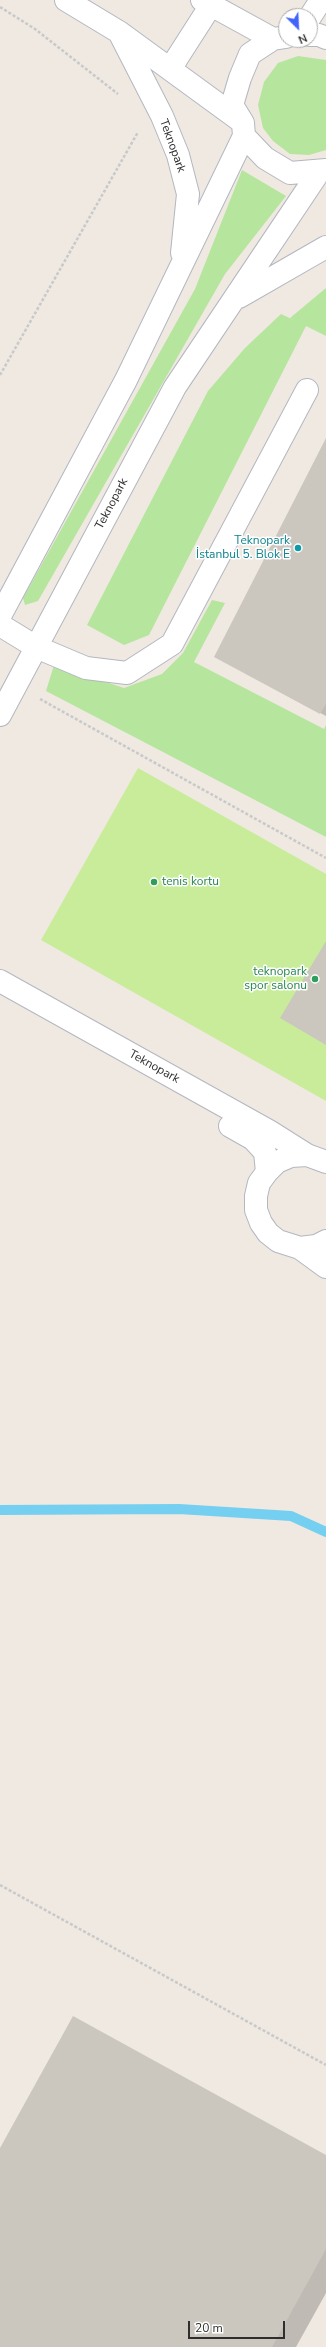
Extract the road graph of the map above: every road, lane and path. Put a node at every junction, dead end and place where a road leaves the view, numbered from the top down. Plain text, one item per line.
1 (66, 0) edge
2 (207, 3) edge
3 (0, 7) edge
4 (119, 32) junction
5 (278, 37) edge
6 (278, 39) edge
7 (170, 69) junction
8 (122, 97) dead end
9 (136, 124) dead end
10 (243, 130) junction
11 (322, 171) edge
12 (326, 247) edge
13 (181, 269) junction
14 (234, 300) junction
15 (0, 375) edge
16 (306, 390) dead end
17 (0, 616) edge
18 (0, 625) edge
19 (36, 647) junction
20 (16, 685) junction
21 (0, 715) edge
22 (326, 858) edge
23 (0, 981) edge
24 (0, 998) edge
25 (317, 1158) edge
26 (266, 1172) junction
27 (326, 1241) edge
28 (300, 1248) junction
29 (326, 1267) edge
30 (0, 1885) edge
31 (326, 2065) edge

1 - 4 street, Teknopark
2 - 5 street, Teknopark
2 - 7 street
3 - 8 path
4 - 7 street, Teknopark
4 - 13 street, Teknopark
6 - 10 street, Teknopark
7 - 10 street, Teknopark
9 - 15 path
10 - 11 street, Teknopark
10 - 13 street, Teknopark
11 - 14 street, Teknopark
12 - 14 street, Teknopark
13 - 17 street, Teknopark
14 - 19 street, Teknopark
16 - 19 street
18 - 19 street
19 - 20 street, Teknopark
20 - 21 street, Teknopark
20 - 22 path
23 - 25 street, Teknopark
24 - 26 street, Teknopark
25 - 26 street
26 - 28 street
27 - 28 street
28 - 29 street
30 - 31 path

